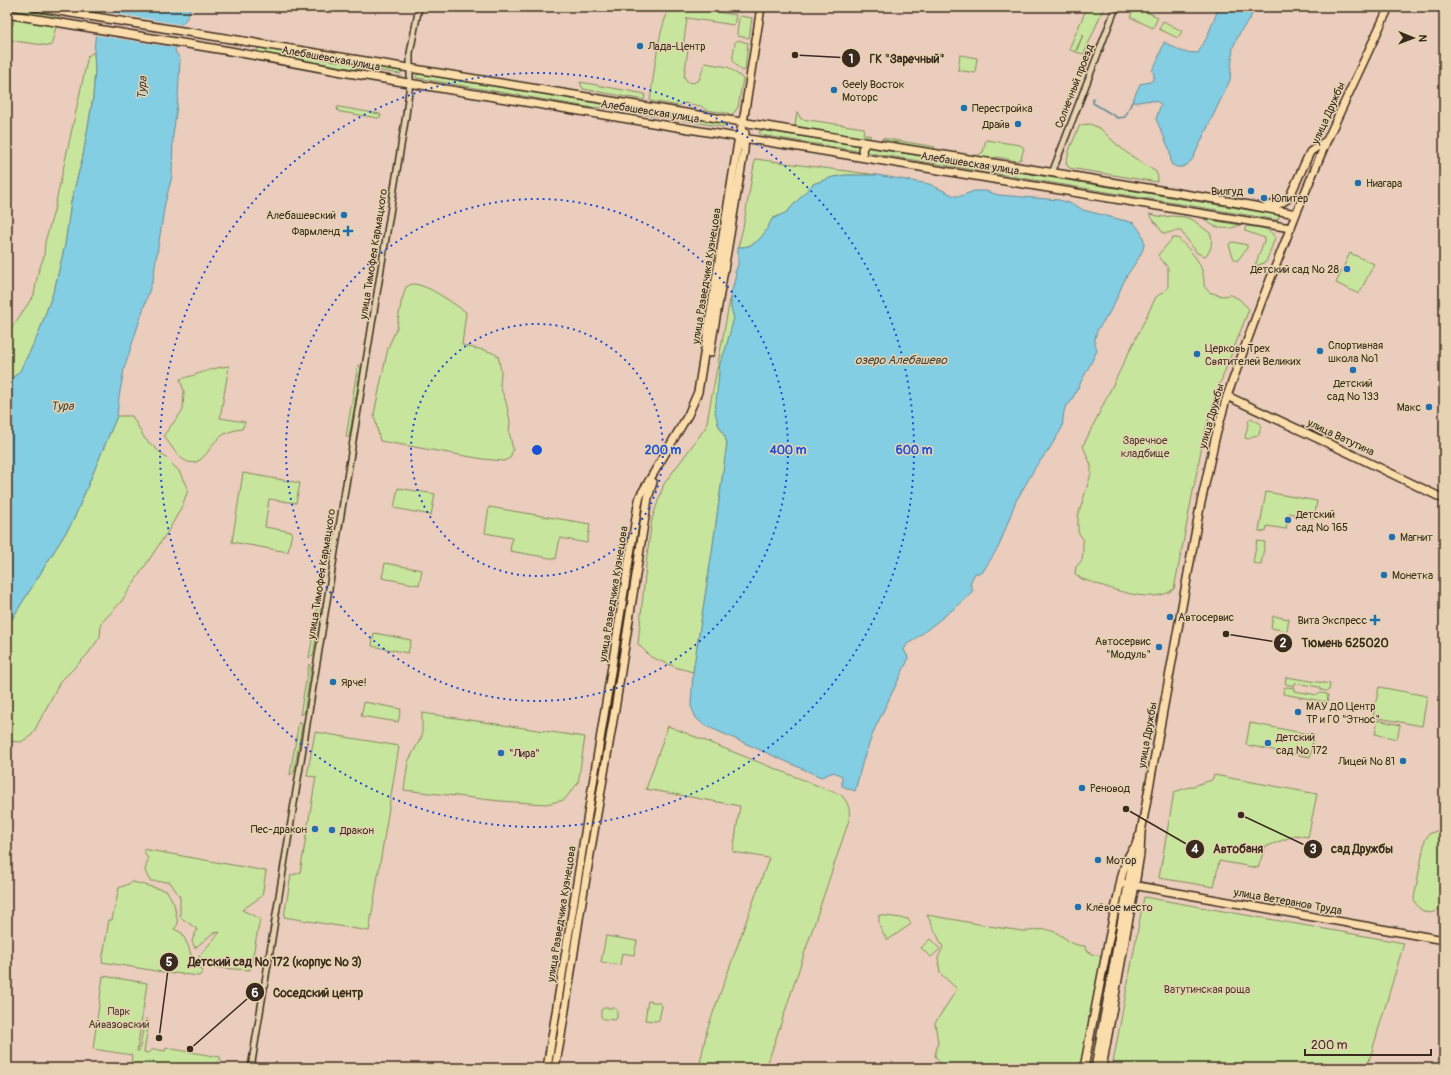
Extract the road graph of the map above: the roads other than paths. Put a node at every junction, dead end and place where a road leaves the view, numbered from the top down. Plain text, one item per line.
1 (34, 7) edge
2 (418, 7) edge
3 (761, 7) edge
4 (1116, 7) edge
5 (1389, 7) edge
6 (7, 14) edge
7 (236, 39) junction
8 (262, 44) junction
9 (234, 52) junction
10 (258, 56) junction
11 (409, 68) junction
12 (410, 82) junction
13 (743, 123) junction
14 (742, 137) junction
15 (1328, 140) junction
16 (866, 143) junction
17 (863, 157) junction
18 (1052, 173) junction
19 (1264, 208) junction
20 (1296, 214) junction
21 (1291, 228) junction
22 (1227, 396) junction
23 (1444, 499) edge
24 (619, 621) junction
25 (628, 622) junction
26 (1141, 832) junction
27 (1128, 884) junction
28 (1444, 940) edge
29 (251, 1068) edge
30 (547, 1068) edge
31 (555, 1068) edge
32 (1084, 1068) edge
33 (1095, 1068) edge
34 (1102, 1068) edge

1 - 7 main road, Алебашевская улица
2 - 11 street, улица Тимофея Кармацкого
3 - 13 main road
4 - 18 street, Солнечный проезд
5 - 15 main road, улица Дружбы
6 - 9 main road, Алебашевская улица
7 - 8 main road, Алебашевская улица
7 - 9 main road
8 - 10 main road
8 - 11 main road, Алебашевская улица
9 - 10 main road, Алебашевская улица
10 - 12 main road, Алебашевская улица
11 - 12 street, улица Тимофея Кармацкого
11 - 13 main road, Алебашевская улица
12 - 14 main road, Алебашевская улица
12 - 29 street, улица Тимофея Кармацкого
13 - 14 main road
13 - 16 main road, Алебашевская улица
14 - 17 main road, Алебашевская улица
14 - 24 main road, улица Разведчика Кузнецова
14 - 25 main road, улица Разведчика Кузнецова
15 - 19 main road
15 - 20 main road, улица Дружбы
16 - 17 main road
16 - 18 main road, Алебашевская улица
17 - 21 main road, Алебашевская улица
18 - 19 main road, Алебашевская улица
19 - 20 main road, Алебашевская улица
20 - 21 main road, улица Дружбы
21 - 22 main road, улица Дружбы
22 - 23 main road, улица Ватутина
22 - 26 main road, улица Дружбы
24 - 25 main road
24 - 30 main road, улица Разведчика Кузнецова
25 - 31 main road, улица Разведчика Кузнецова
26 - 27 main road, улица Дружбы
26 - 27 main road, улица Дружбы
27 - 28 main road, улица Ветеранов Труда
27 - 32 main road
27 - 33 main road, улица Дружбы
27 - 34 main road, улица Дружбы

